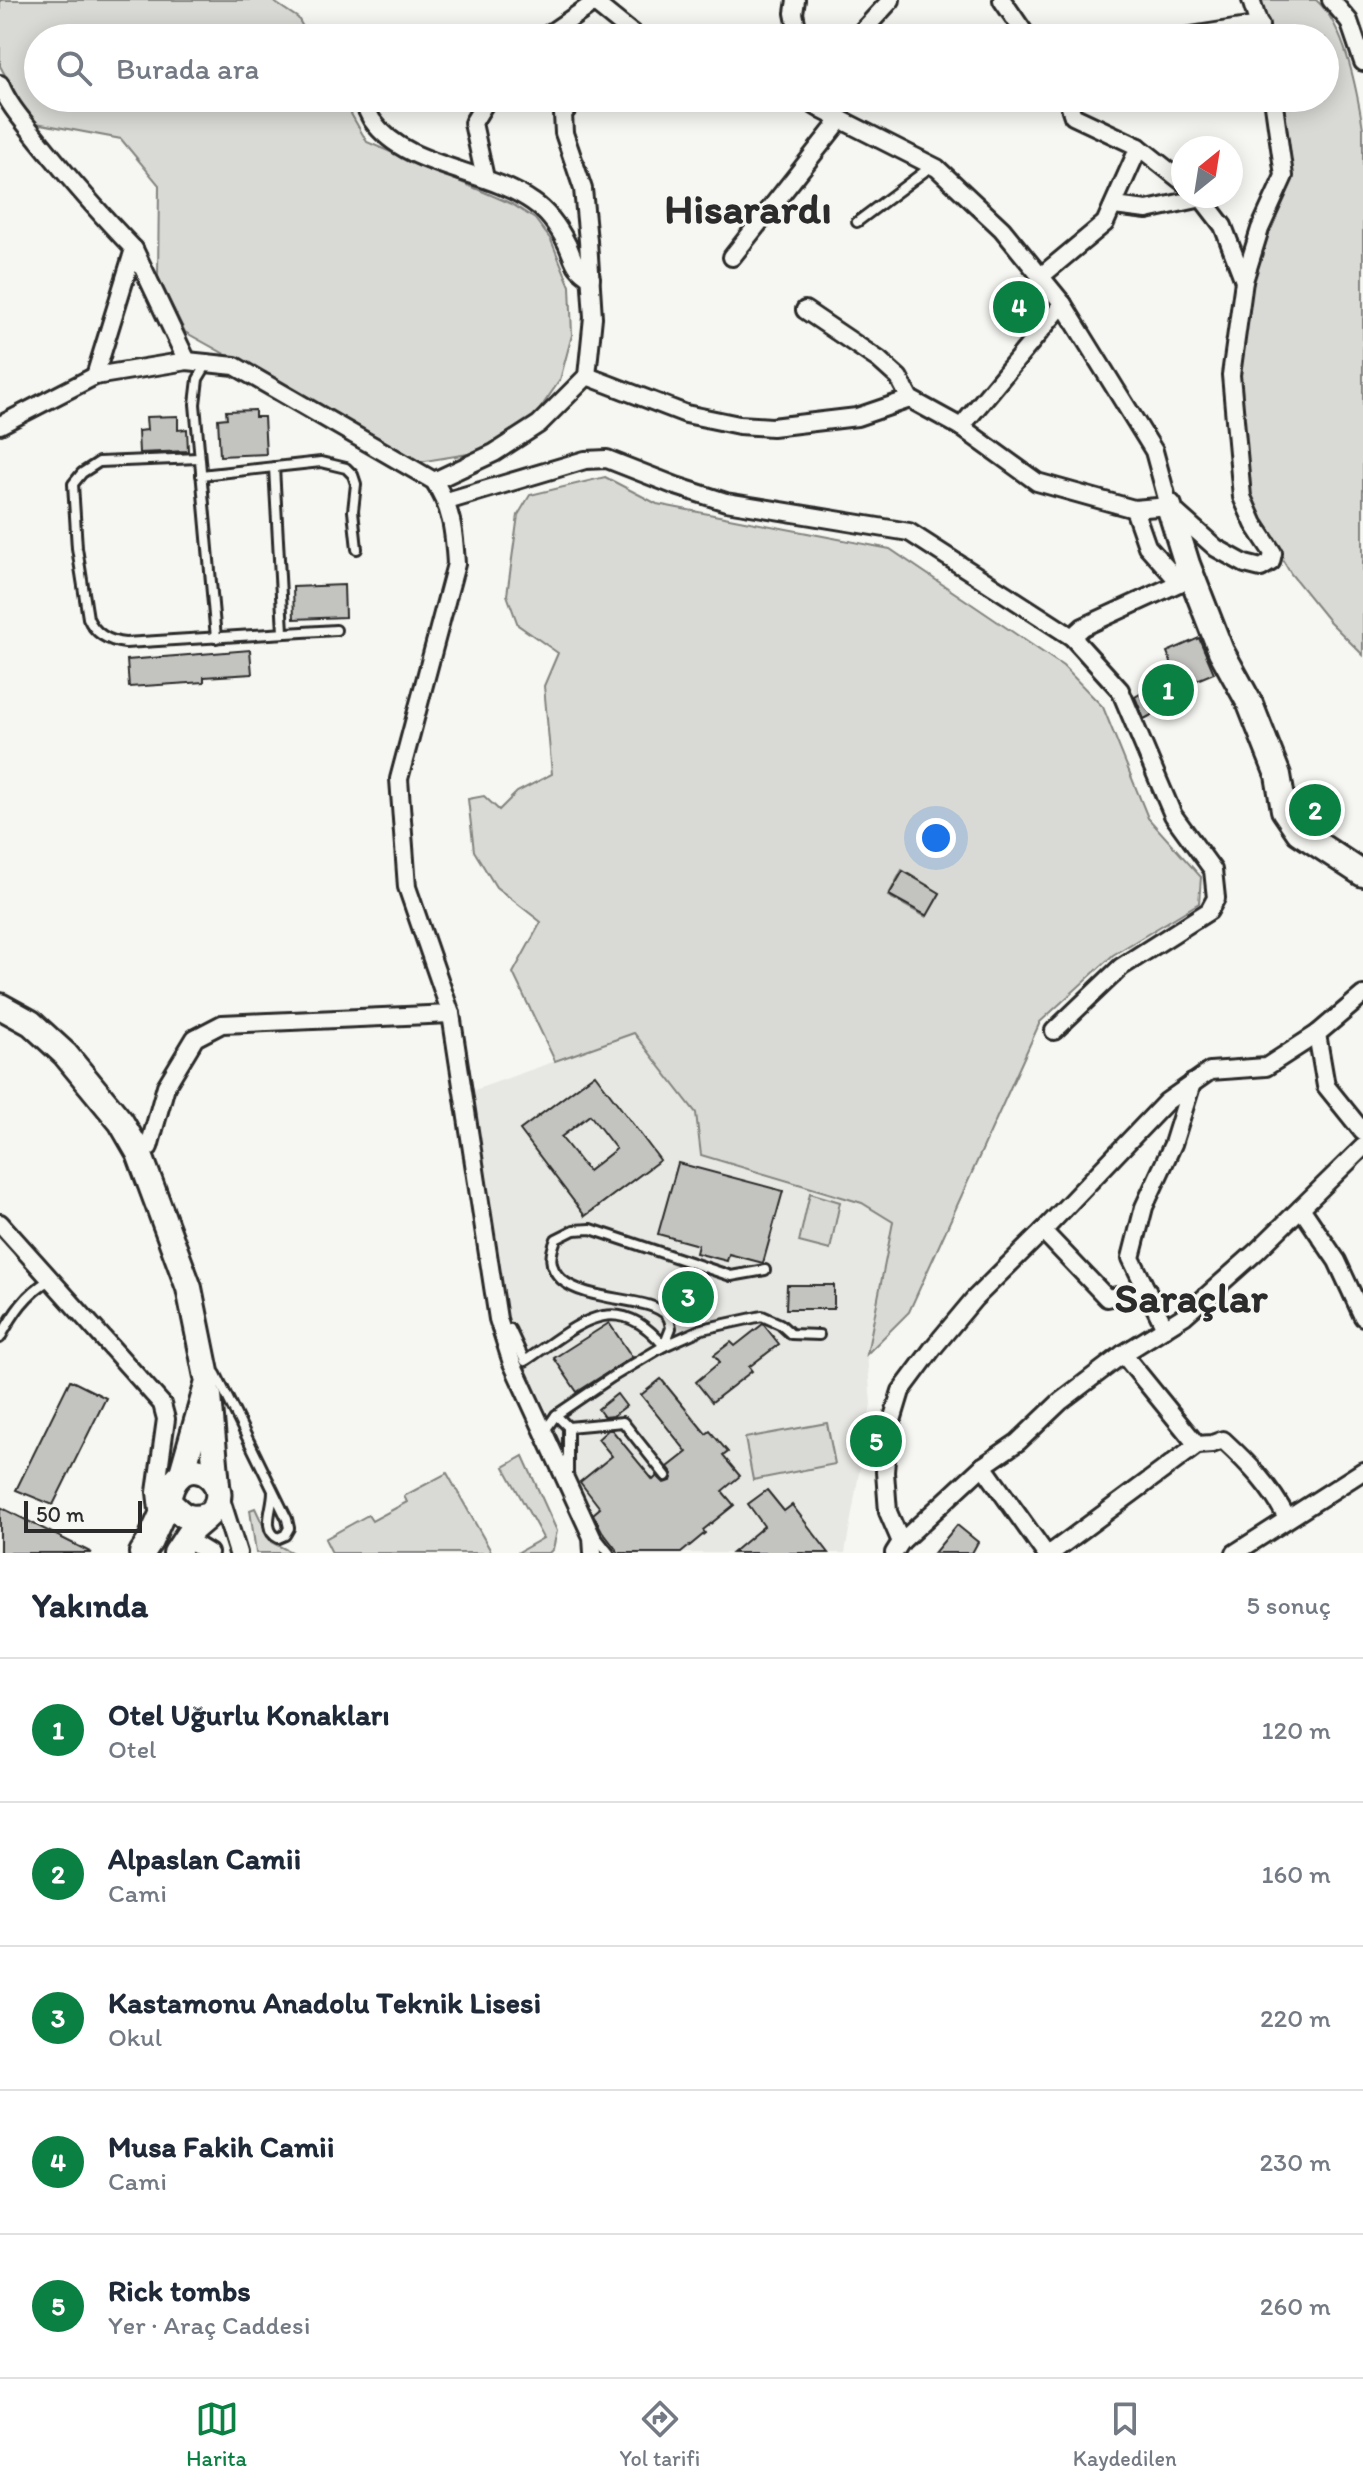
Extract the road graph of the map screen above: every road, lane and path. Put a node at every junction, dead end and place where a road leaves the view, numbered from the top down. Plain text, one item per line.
1 (796, 0) edge
2 (891, 0) edge
3 (1002, 0) edge
4 (1251, 0) edge
5 (1331, 0) edge
6 (593, 2) edge
7 (562, 24) edge
8 (618, 24) edge
9 (796, 24) edge
10 (869, 24) edge
11 (1018, 24) edge
12 (1259, 24) edge
13 (1363, 62) edge
14 (0, 84) edge
15 (368, 112) edge
16 (480, 112) edge
17 (565, 112) edge
18 (829, 112) edge
19 (1072, 112) edge
20 (1275, 112) edge
21 (841, 119) junction
22 (1139, 147) junction
23 (933, 165) junction
24 (1171, 172) edge
25 (485, 178) junction
26 (1171, 204) edge
27 (1114, 206) junction
28 (1209, 208) edge
29 (857, 222) dead end
30 (134, 249) junction
31 (732, 257) dead end
32 (1040, 277) junction
33 (591, 278) junction
34 (1244, 281) junction
35 (1063, 304) junction
36 (805, 310) dead end
37 (187, 361) junction
38 (207, 363) junction
39 (95, 376) junction
40 (587, 376) junction
41 (910, 399) junction
42 (0, 425) edge
43 (961, 427) junction
44 (199, 458) junction
45 (274, 467) junction
46 (201, 475) junction
47 (434, 481) junction
48 (447, 501) junction
49 (1169, 506) junction
50 (1134, 509) junction
51 (357, 549) dead end
52 (1186, 580) junction
53 (336, 630) dead end
54 (283, 632) junction
55 (1072, 637) junction
56 (216, 638) junction
57 (1363, 874) edge
58 (1363, 995) edge
59 (0, 1006) edge
60 (451, 1014) junction
61 (1054, 1031) dead end
62 (1317, 1034) junction
63 (1192, 1083) junction
64 (1363, 1132) edge
65 (1363, 1147) edge
66 (139, 1153) junction
67 (1301, 1208) junction
68 (0, 1223) edge
69 (1043, 1231) junction
70 (765, 1270) dead end
71 (51, 1279) junction
72 (1147, 1290) junction
73 (1363, 1317) edge
74 (1165, 1328) junction
75 (510, 1329) dead end
76 (819, 1335) dead end
77 (0, 1338) edge
78 (664, 1346) junction
79 (1123, 1354) junction
80 (208, 1382) junction
81 (556, 1415) junction
82 (568, 1427) junction
83 (544, 1433) junction
84 (1197, 1445) junction
85 (983, 1466) junction
86 (1363, 1471) edge
87 (182, 1473) junction
88 (666, 1476) dead end
89 (217, 1485) junction
90 (273, 1491) junction
91 (164, 1511) junction
92 (1287, 1518) junction
93 (198, 1524) junction
94 (1257, 1547) edge
95 (898, 1548) edge
96 (142, 1553) edge
97 (176, 1553) edge
98 (209, 1553) edge
99 (238, 1553) edge
100 (593, 1553) edge
101 (609, 1553) edge
102 (1045, 1553) edge
103 (1051, 1553) edge
104 (1235, 1553) edge

1 - 9 street
2 - 10 street
3 - 11 street
4 - 12 street
5 - 13 street
6 - 7 street
6 - 8 street
14 - 30 street
15 - 25 street
16 - 25 street
17 - 33 street
18 - 21 street
19 - 22 street
20 - 34 street
21 - 23 street
21 - 31 street
22 - 24 street
22 - 27 street
23 - 29 lane
23 - 32 street
25 - 33 street
26 - 27 street
27 - 32 street
28 - 34 street
30 - 37 street
30 - 39 street
32 - 35 street
33 - 40 street
34 - 49 street
35 - 43 street
35 - 49 street
36 - 41 street
37 - 38 street
37 - 39 street
38 - 44 lane
38 - 47 street
39 - 42 street
40 - 41 street
40 - 47 street
41 - 43 street
43 - 50 street
44 - 46 lane
44 - 56 lane
45 - 46 lane
45 - 51 lane
45 - 54 lane
46 - 56 lane
47 - 48 street
48 - 55 street
48 - 60 street
49 - 50 street
49 - 52 main road
50 - 52 street
52 - 55 street
52 - 57 main road
53 - 54 lane
54 - 56 lane
55 - 61 street
58 - 62 street
59 - 66 main road
60 - 66 street
60 - 83 street
62 - 63 street
62 - 64 street
63 - 69 street
63 - 72 street
65 - 67 street
66 - 80 main road
67 - 73 street
67 - 74 street
68 - 71 street
69 - 72 street
69 - 95 street
70 - 78 lane
71 - 77 lane
71 - 91 street
72 - 74 street
74 - 79 street
75 - 78 lane
76 - 78 lane
78 - 81 lane
79 - 84 street
79 - 85 street
80 - 87 main road
80 - 89 main road
80 - 90 lane
81 - 82 lane
81 - 83 lane
82 - 88 lane
82 - 101 lane
83 - 100 street
84 - 92 street
84 - 103 street
85 - 95 street
85 - 102 street
86 - 92 street
87 - 89 main road
87 - 91 main road
89 - 93 main road
89 - 99 street
90 - 90 lane
91 - 93 main road
91 - 96 main road
92 - 94 street
93 - 97 main road
93 - 98 street
94 - 104 street

